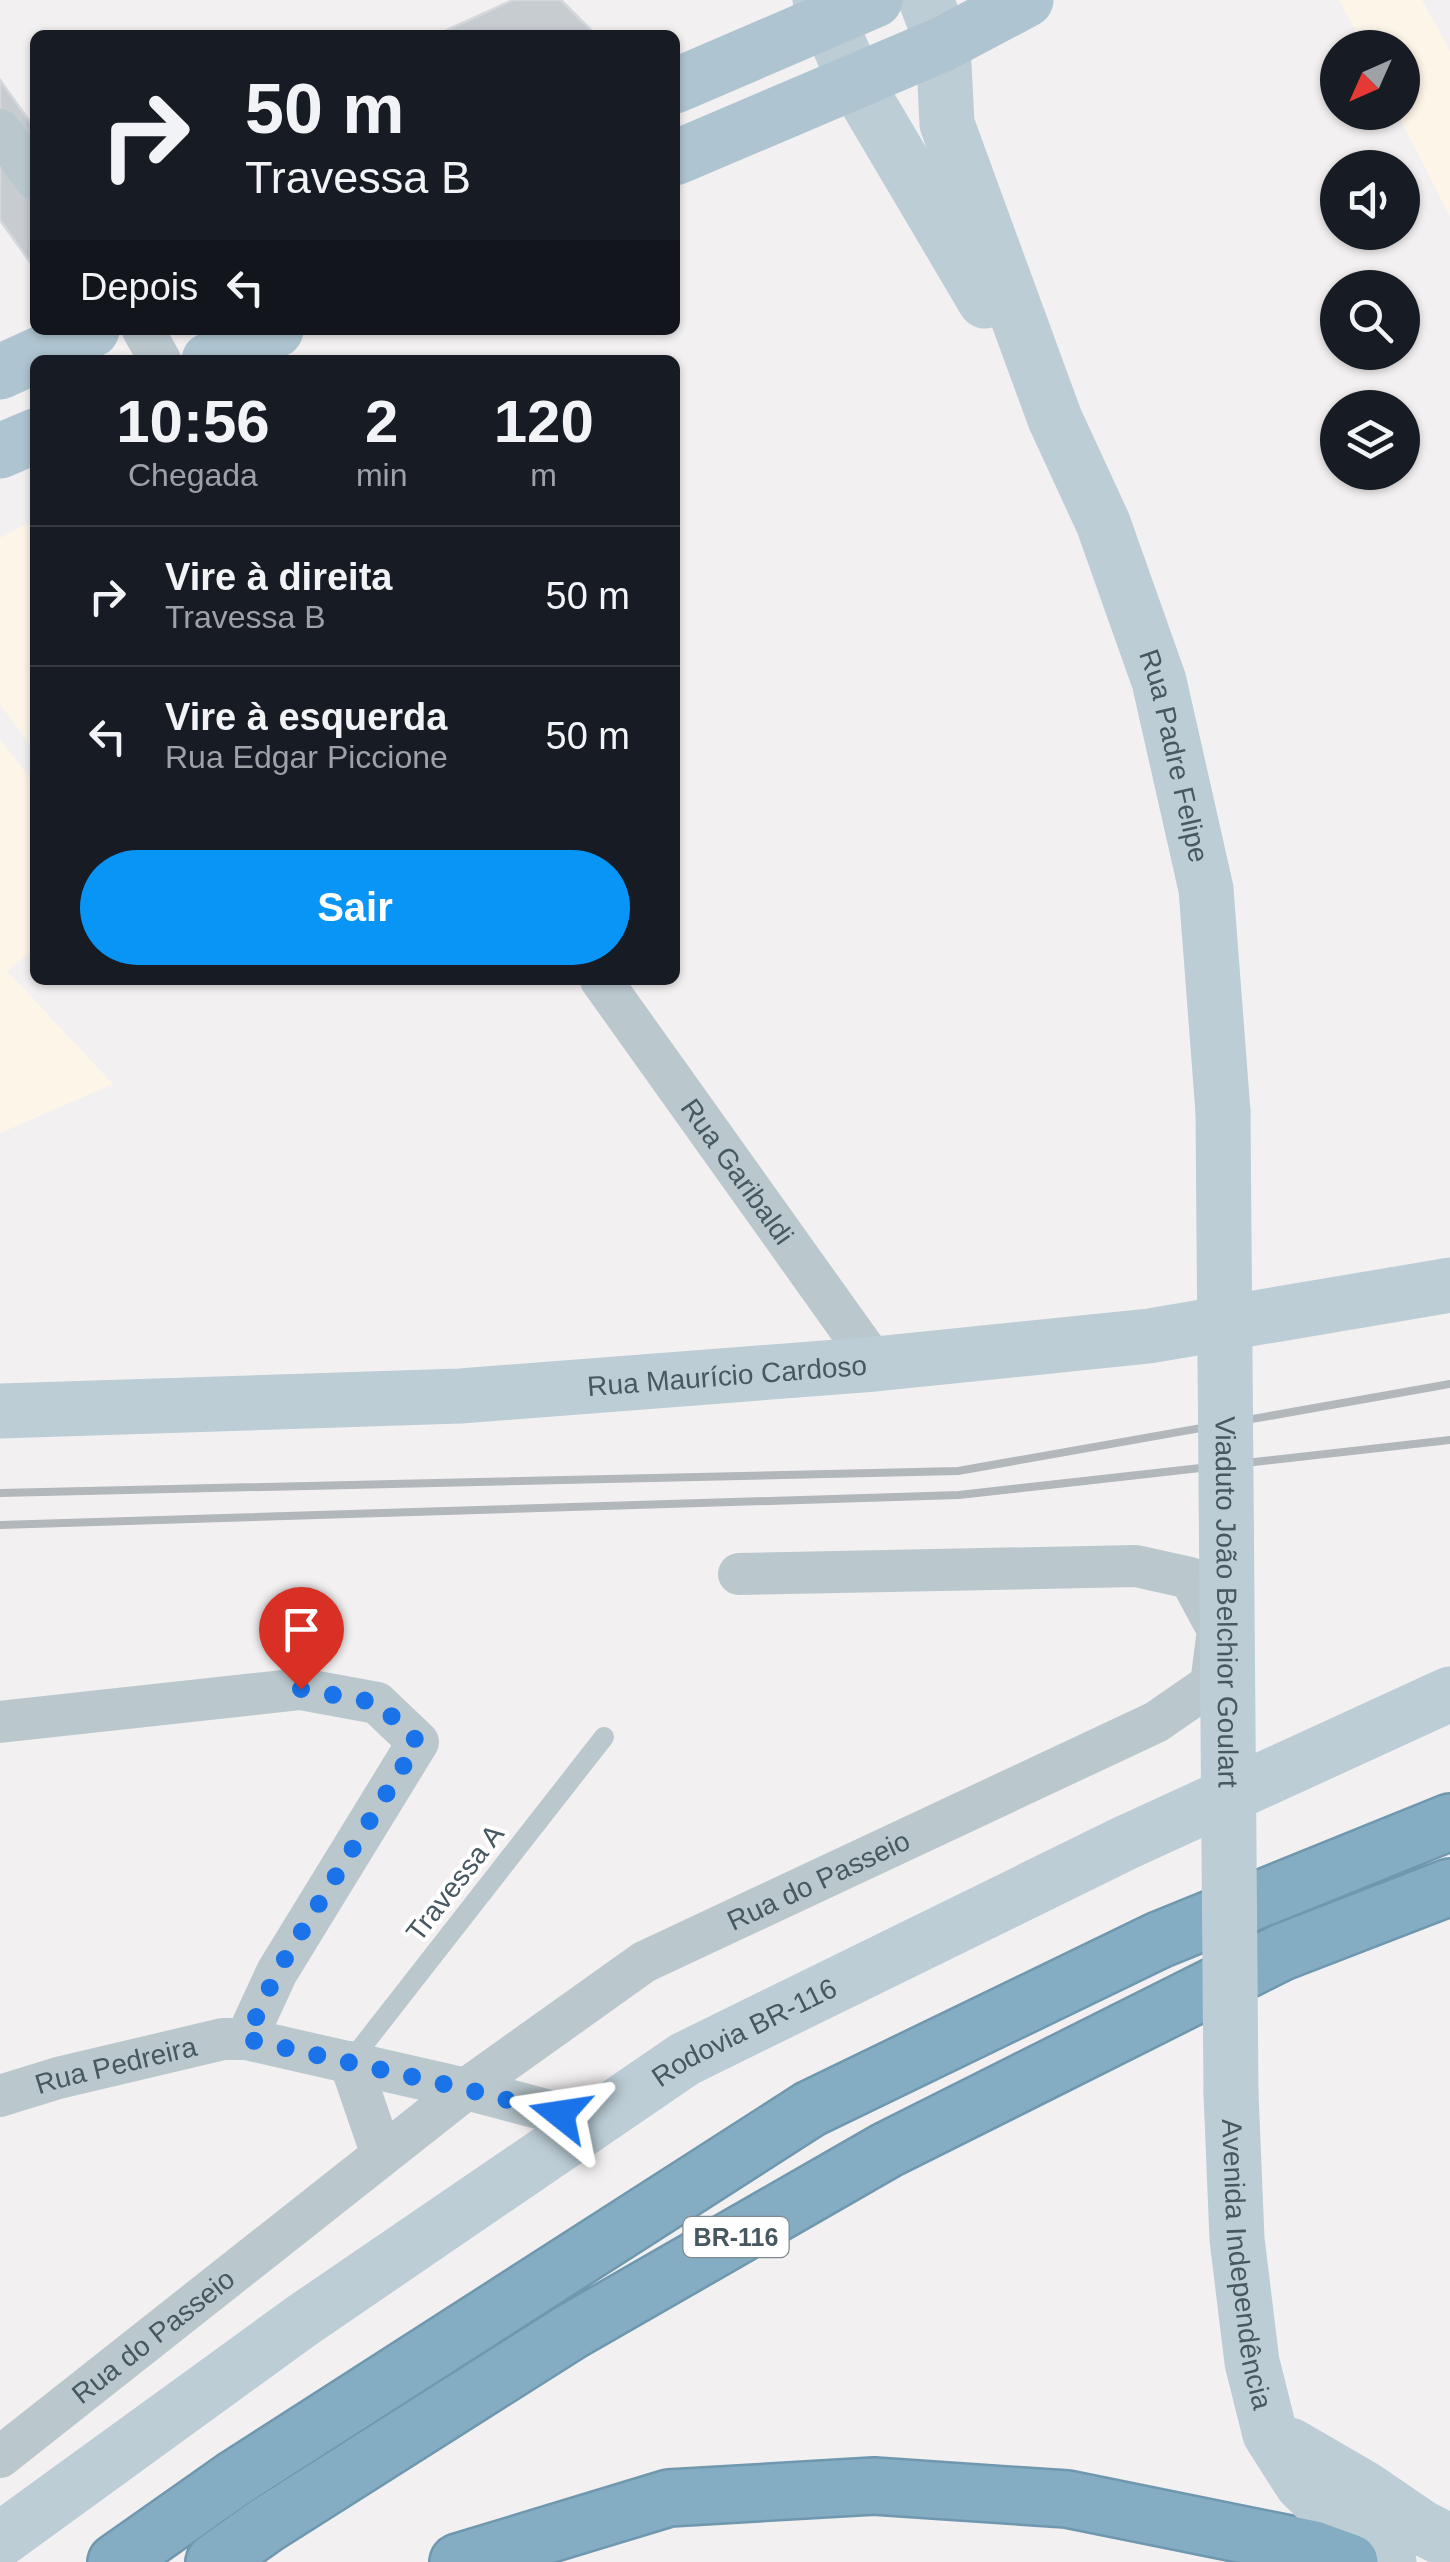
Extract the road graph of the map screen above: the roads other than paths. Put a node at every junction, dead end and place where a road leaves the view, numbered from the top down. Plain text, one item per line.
1 (1026, 0) edge
2 (841, 7) edge
3 (934, 22) edge
4 (854, 81) junction
5 (680, 84) edge
6 (0, 130) edge
7 (680, 156) edge
8 (30, 171) edge
9 (81, 335) edge
10 (265, 335) edge
11 (37, 355) edge
12 (220, 355) edge
13 (30, 358) edge
14 (0, 372) edge
15 (1055, 420) junction
16 (30, 438) edge
17 (0, 451) edge
18 (605, 985) edge
19 (1224, 1112) joint
20 (1450, 1285) edge
21 (874, 1364) junction
22 (0, 1411) edge
23 (739, 1574) dead end
24 (1450, 1694) edge
25 (0, 1722) edge
26 (604, 1737) dead end
27 (1450, 1822) edge
28 (1450, 1888) edge
29 (1450, 1910) edge
30 (1282, 1952) junction
31 (246, 2039) junction
32 (350, 2062) junction
33 (466, 2089) junction
34 (1232, 2092) joint
35 (0, 2096) edge
36 (592, 2122) junction
37 (382, 2155) junction
38 (1270, 2434) junction
39 (0, 2457) edge
40 (0, 2540) edge
41 (1450, 2542) edge
42 (116, 2562) edge
43 (214, 2562) edge
44 (458, 2562) edge
45 (1350, 2562) edge
46 (1389, 2562) edge

1 - 3 main road
2 - 4 main road, Rua Padre Felipe
2 - 5 main road
3 - 4 main road
3 - 15 main road, Rua Padre Felipe
4 - 7 main road
4 - 15 main road, Rua Padre Felipe
6 - 8 street
9 - 11 main road
10 - 12 main road
13 - 14 main road
15 - 19 main road, Rua Padre Felipe
16 - 17 main road
18 - 21 street, Rua Garibaldi
19 - 34 main road, Viaduto João Belchior Goulart, bridge
20 - 21 main road, Rua Maurício Cardoso
21 - 22 main road, Rua Maurício Cardoso
23 - 33 street, Rua do Passeio
24 - 36 main road, Rodovia BR-116
25 - 31 street
26 - 32 lane, Travessa A
27 - 42 highway, BR-116
28 - 30 highway, BR-116
29 - 30 highway
30 - 43 highway, BR-116
31 - 32 street, Rua Pedreira
31 - 35 street, Rua Pedreira
32 - 33 street, Rua Pedreira
32 - 37 street
33 - 36 street, Rua Pedreira
33 - 37 street, Rua do Passeio
34 - 38 main road, Avenida Independência
36 - 40 main road, Rodovia BR-116
37 - 39 street, Rua do Passeio
38 - 41 main road, Avenida Independência
38 - 46 main road, Avenida Independência
44 - 45 highway

